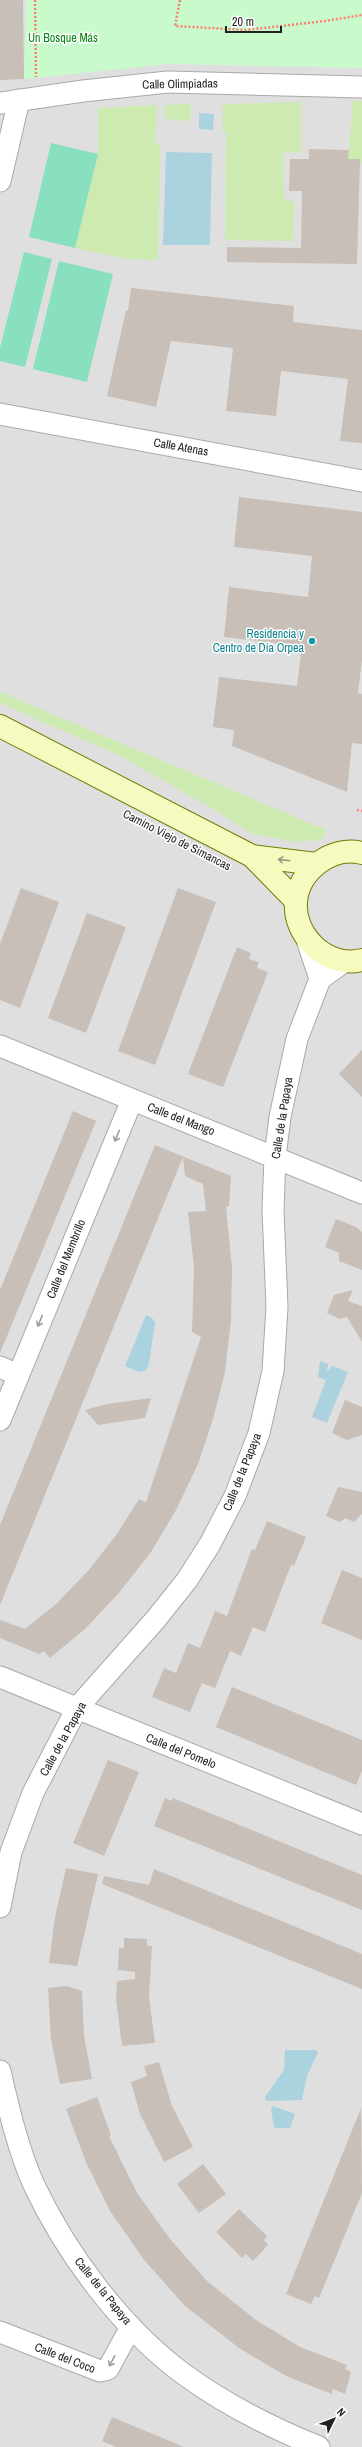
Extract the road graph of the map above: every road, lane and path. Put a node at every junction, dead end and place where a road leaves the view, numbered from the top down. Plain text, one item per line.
1 (35, 0) edge
2 (180, 0) edge
3 (362, 15) edge
4 (362, 87) edge
5 (18, 101) edge
6 (0, 181) edge
7 (0, 414) edge
8 (362, 481) edge
9 (0, 726) edge
10 (357, 810) dead end
11 (362, 811) edge
12 (360, 851) edge
13 (252, 856) junction
14 (316, 864) junction
15 (296, 901) junction
16 (307, 940) junction
17 (354, 960) edge
18 (320, 979) junction
19 (0, 1046) edge
20 (132, 1100) junction
21 (275, 1156) junction
22 (362, 1193) edge
23 (9, 1371) edge
24 (0, 1420) edge
25 (0, 1677) edge
26 (77, 1708) junction
27 (362, 1824) edge
28 (0, 1907) edge
29 (0, 2071) edge
30 (131, 2327) junction
31 (0, 2332) edge
32 (318, 2447) edge

1 - 5 path
2 - 3 path
4 - 5 street, Calle Olimpiadas
5 - 6 street
7 - 8 street, Calle Atenas
9 - 13 main road, Camino Viejo de Simancas
10 - 11 path
12 - 14 main road
14 -> 13 main road, Camino Viejo de Simancas
13 - 15 main road, Camino Viejo de Simancas
14 - 15 main road
15 - 16 main road
16 - 17 main road
16 - 18 street
17 - 18 street
18 - 21 street, Calle de la Papaya
19 - 20 street, Calle del Mango
20 - 21 street, Calle del Mango
20 -> 23 street, Calle del Membrillo
21 - 22 street, Calle del Mango
21 - 26 street, Calle de la Papaya
23 - 24 street, Calle del Membrillo
25 - 26 street, Calle del Pomelo
26 - 27 street, Calle del Pomelo
26 - 28 street, Calle de la Papaya
29 - 30 street, Calle de la Papaya
30 -> 31 street, Calle del Coco
30 - 32 street, Calle de la Papaya

